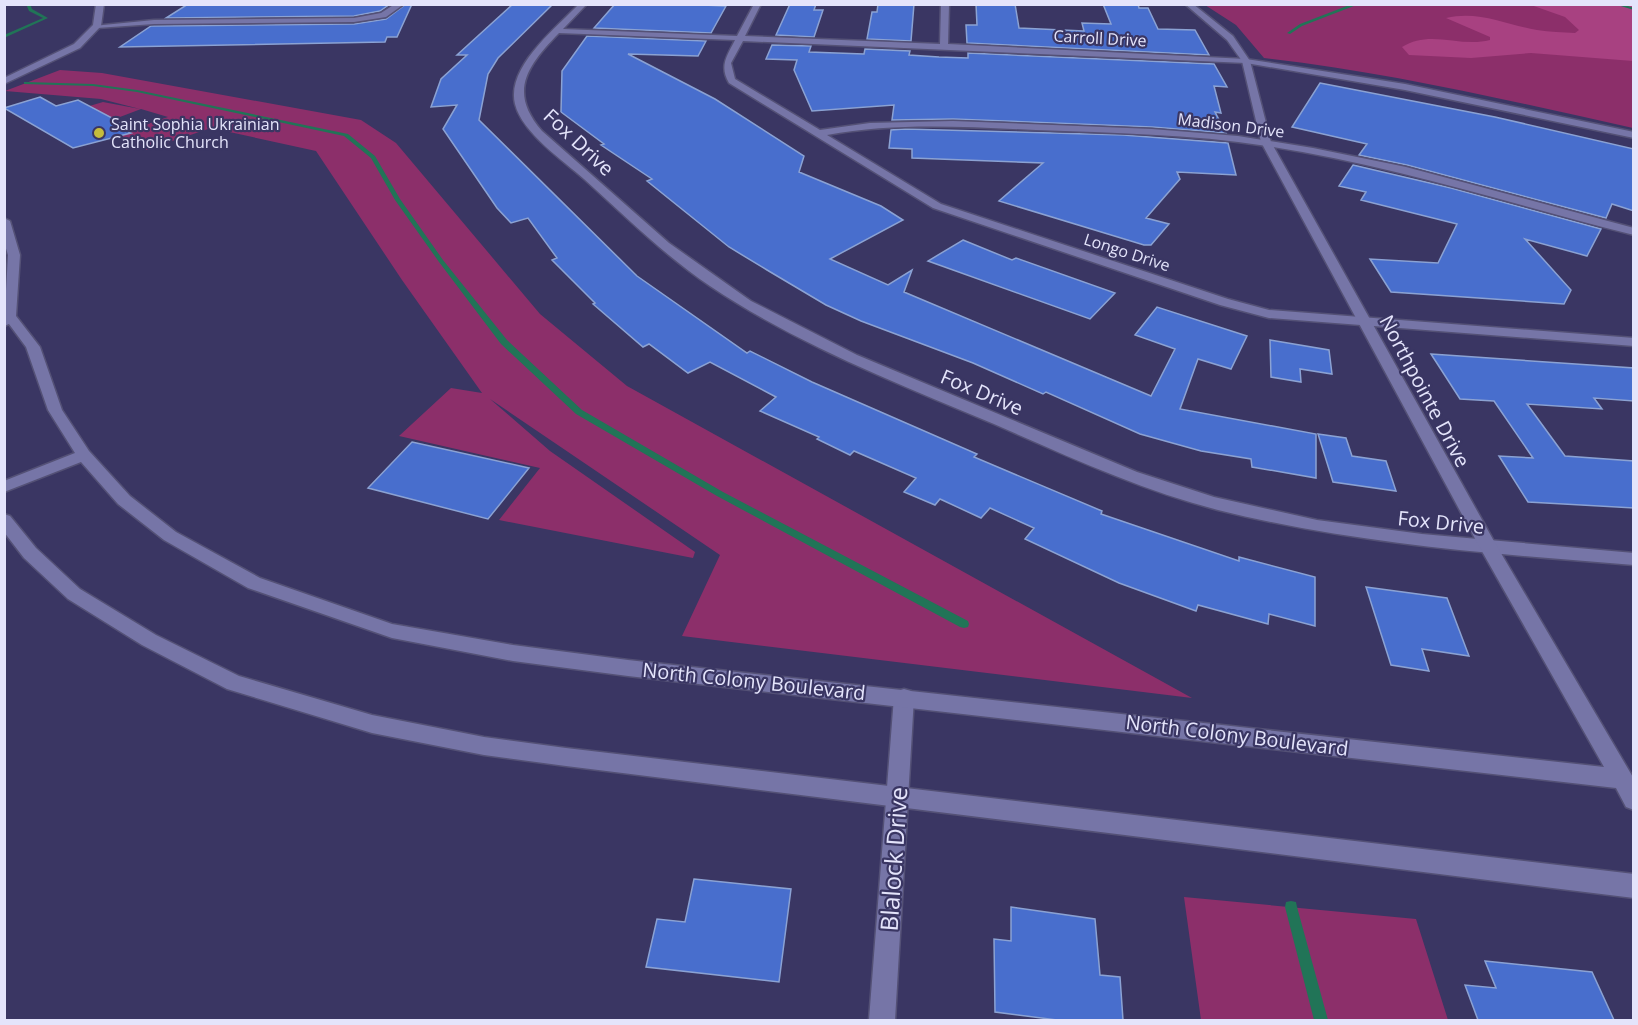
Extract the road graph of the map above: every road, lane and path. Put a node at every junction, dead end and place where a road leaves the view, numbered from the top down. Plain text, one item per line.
1 (100, 4) edge
2 (401, 4) edge
3 (584, 4) edge
4 (758, 4) edge
5 (945, 4) edge
6 (1188, 4) edge
7 (97, 26) junction
8 (558, 32) junction
9 (740, 38) junction
10 (944, 46) junction
11 (1246, 61) junction
12 (4, 82) edge
13 (815, 134) junction
14 (1634, 135) edge
15 (1266, 142) junction
16 (4, 221) edge
17 (1634, 232) edge
18 (7, 319) edge
19 (1366, 322) junction
20 (1634, 342) edge
21 (84, 455) junction
22 (4, 487) edge
23 (4, 520) edge
24 (1488, 546) junction
25 (1634, 559) edge
26 (904, 697) junction
27 (1628, 780) edge
28 (898, 798) junction
29 (1634, 800) edge
30 (1634, 886) edge
31 (882, 1020) edge

1 - 7 street
2 - 7 street
3 - 8 street, Fox Drive
4 - 9 street, Longo Drive
5 - 10 street
6 - 11 street, Northpointe Drive
7 - 12 street
8 - 9 street, Carroll Drive
8 - 24 street, Fox Drive
9 - 10 street, Carroll Drive
9 - 13 street, Longo Drive
10 - 11 street, Carroll Drive
11 - 14 street, Carroll Drive
11 - 15 street, Northpointe Drive
13 - 15 street, Madison Drive
13 - 19 street, Longo Drive
15 - 17 street, Madison Drive
15 - 19 street, Northpointe Drive
16 - 18 street, North Colony Boulevard
18 - 21 street, North Colony Boulevard
19 - 20 street, Longo Drive
19 - 24 street, Northpointe Drive
21 - 22 street
21 - 26 street, North Colony Boulevard
23 - 28 street
24 - 25 street, Fox Drive
24 - 27 street, Northpointe Drive
26 - 27 street, North Colony Boulevard
26 - 28 street, Blalock Drive
27 - 29 street, Northpointe Drive
28 - 30 street
28 - 31 street, Blalock Drive

